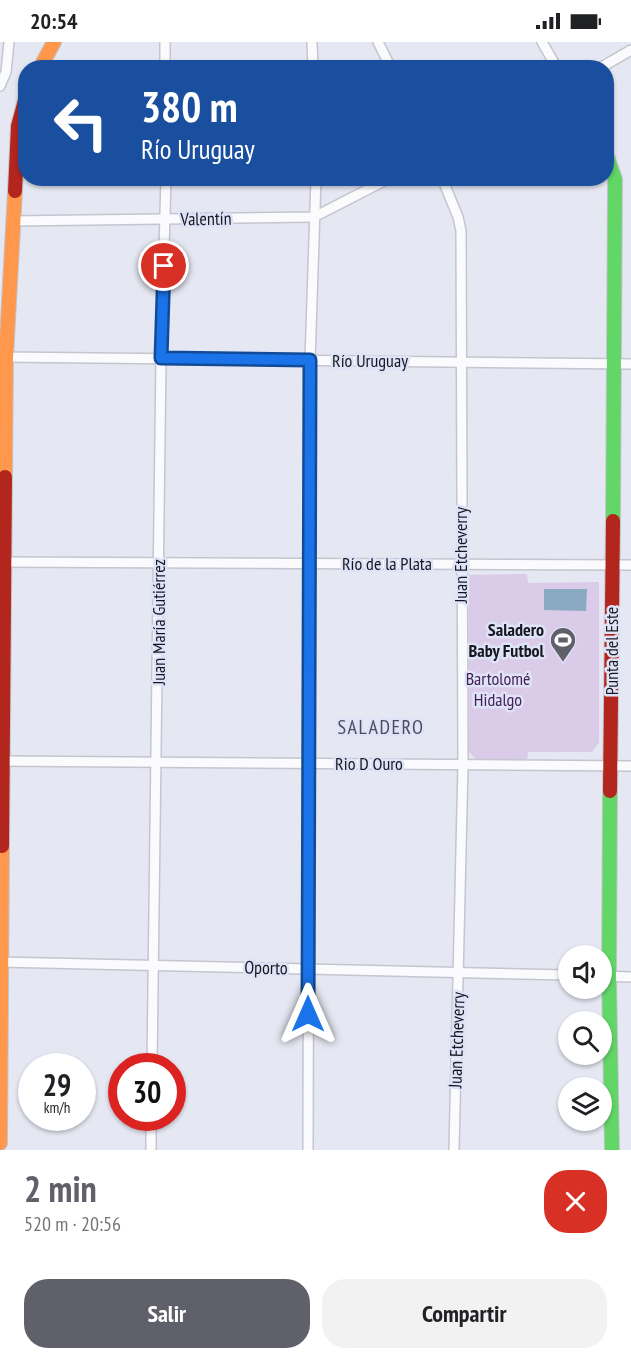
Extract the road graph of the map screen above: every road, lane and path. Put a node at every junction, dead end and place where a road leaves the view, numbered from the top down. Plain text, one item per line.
1 (9, 42) edge
2 (54, 42) edge
3 (165, 42) edge
4 (312, 42) edge
5 (378, 42) edge
6 (542, 42) edge
7 (631, 50) edge
8 (44, 60) edge
9 (165, 60) edge
10 (313, 60) edge
11 (387, 60) edge
12 (552, 60) edge
13 (614, 60) edge
14 (0, 86) edge
15 (18, 126) edge
16 (614, 176) edge
17 (166, 186) edge
18 (316, 186) edge
19 (374, 186) edge
20 (445, 186) edge
21 (314, 217) junction
22 (166, 220) junction
23 (12, 221) junction
24 (3, 357) edge
25 (161, 358) junction
26 (310, 360) junction
27 (460, 361) junction
28 (614, 363) junction
29 (631, 364) edge
30 (3, 562) edge
31 (159, 562) junction
32 (309, 563) junction
33 (461, 564) junction
34 (613, 565) junction
35 (631, 565) edge
36 (2, 761) edge
37 (158, 762) junction
38 (309, 764) junction
39 (463, 765) junction
40 (612, 766) junction
41 (631, 766) edge
42 (606, 945) edge
43 (2, 962) edge
44 (154, 965) junction
45 (308, 969) junction
46 (459, 973) junction
47 (558, 975) edge
48 (612, 976) edge
49 (631, 977) edge
50 (606, 999) edge
51 (152, 1053) edge
52 (151, 1131) edge
53 (0, 1143) edge
54 (151, 1150) edge
55 (308, 1150) edge
56 (454, 1150) edge
57 (612, 1150) edge

1 - 14 street
2 - 8 street
3 - 9 street
4 - 10 street
5 - 11 street
6 - 12 street
7 - 13 street
15 - 23 street
16 - 28 street, Punta del Este
17 - 22 street, Juan María Gutiérrez
18 - 21 street
19 - 21 street, Valentín
20 - 27 street, Juan Etcheverry
21 - 22 street, Valentín
21 - 26 street
22 - 23 street, Valentín
22 - 25 street, Juan María Gutiérrez
23 - 24 street
24 - 25 street, Río Uruguay
24 - 30 street
25 - 26 street, Río Uruguay
25 - 31 street, Juan María Gutiérrez
26 - 27 street, Río Uruguay
26 - 32 street
27 - 28 street, Río Uruguay
27 - 33 street, Juan Etcheverry
28 - 29 street, Río Uruguay
28 - 34 street, Punta del Este
30 - 31 street, Río de la Plata
30 - 36 street
31 - 32 street, Río de la Plata
31 - 37 street, Juan María Gutiérrez
32 - 33 street, Río de la Plata
32 - 38 street
33 - 34 street, Río de la Plata
33 - 39 street, Juan Etcheverry
34 - 35 street, Río de la Plata
34 - 40 street, Punta del Este
36 - 37 street, Rio D Ouro
36 - 43 street
37 - 38 street, Rio D Ouro
37 - 44 street, Juan María Gutiérrez
38 - 39 street, Rio D Ouro
38 - 45 street
39 - 40 street, Rio D Ouro
39 - 46 street, Juan Etcheverry
40 - 41 street, Rio D Ouro
40 - 42 street, Punta del Este
43 - 44 street, Oporto
43 - 53 street
44 - 45 street, Oporto
44 - 51 street, Juan María Gutiérrez
45 - 46 street, Oporto
45 - 55 street
46 - 47 street, Oporto
46 - 56 street, Juan Etcheverry
48 - 49 street
50 - 57 street, Punta del Este
52 - 54 street

